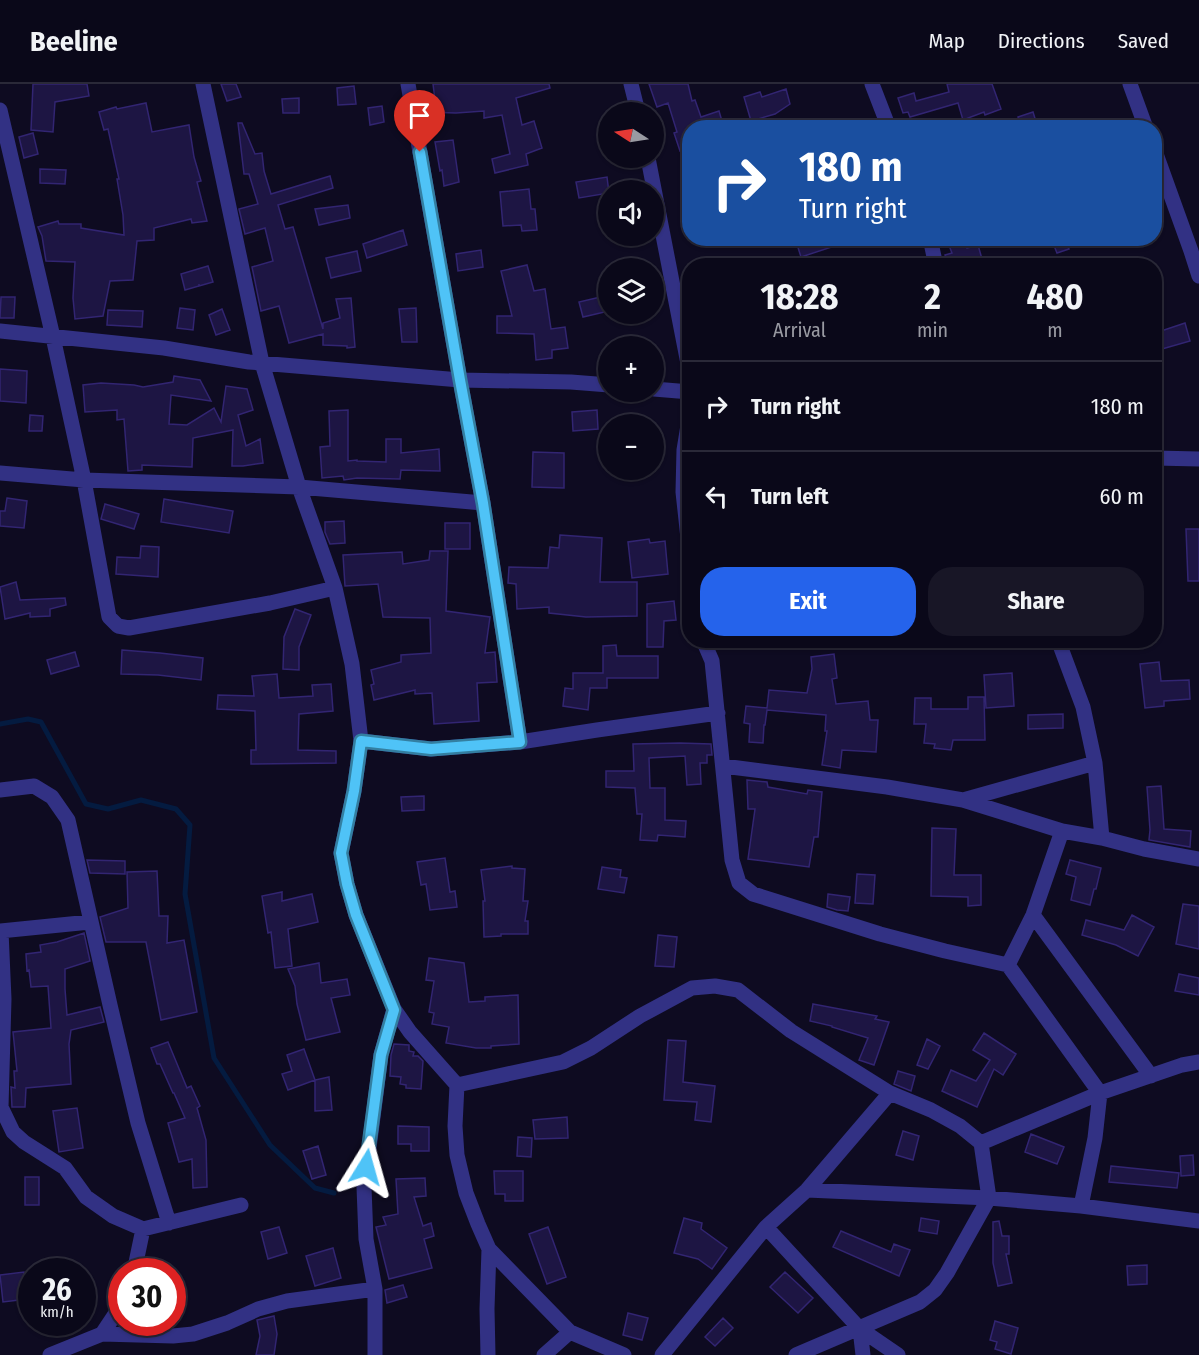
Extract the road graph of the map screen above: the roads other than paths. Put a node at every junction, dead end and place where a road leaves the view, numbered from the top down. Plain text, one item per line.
1 (203, 84) edge
2 (408, 84) edge
3 (631, 84) edge
4 (872, 84) edge
5 (1130, 84) edge
6 (636, 102) edge
7 (0, 110) edge
8 (886, 120) edge
9 (1143, 120) edge
10 (650, 168) edge
11 (1162, 170) edge
12 (1199, 276) edge
13 (0, 331) edge
14 (682, 333) edge
15 (53, 337) junction
16 (262, 363) junction
17 (460, 380) junction
18 (598, 384) edge
19 (664, 390) edge
20 (682, 391) edge
21 (1162, 458) edge
22 (1199, 459) edge
23 (0, 472) edge
24 (84, 480) junction
25 (299, 487) junction
26 (483, 503) junction
27 (335, 588) junction
28 (706, 648) edge
29 (1062, 648) edge
30 (718, 713) junction
31 (361, 741) junction
32 (520, 742) junction
33 (1095, 763) junction
34 (723, 766) junction
35 (0, 790) edge
36 (963, 800) junction
37 (1062, 831) junction
38 (1102, 838) junction
39 (1199, 859) edge
40 (1033, 915) junction
41 (90, 922) junction
42 (1, 931) edge
43 (1008, 965) junction
44 (394, 1010) junction
45 (2, 1029) edge
46 (1199, 1062) edge
47 (1151, 1076) junction
48 (457, 1085) junction
49 (890, 1093) junction
50 (1100, 1093) junction
51 (981, 1143) junction
52 (807, 1190) junction
53 (989, 1198) junction
54 (241, 1205) dead end
55 (1081, 1206) junction
56 (1199, 1221) edge
57 (169, 1223) junction
58 (766, 1227) junction
59 (143, 1229) junction
60 (489, 1250) junction
61 (137, 1258) edge
62 (375, 1288) junction
63 (108, 1325) edge
64 (860, 1329) junction
65 (570, 1332) junction
66 (102, 1334) junction
67 (50, 1355) edge
68 (375, 1355) edge
69 (488, 1355) edge
70 (544, 1355) edge
71 (624, 1355) edge
72 (662, 1355) edge
73 (796, 1355) edge
74 (863, 1355) edge
75 (898, 1355) edge

1 - 16 street
2 - 17 street
3 - 6 street
4 - 8 street
5 - 9 street
7 - 15 street
10 - 14 street
11 - 12 street
13 - 15 street
15 - 16 street
15 - 24 street
16 - 17 street
16 - 25 street
17 - 18 street
17 - 26 street
19 - 20 street
21 - 22 street
23 - 24 street
24 - 25 street
24 - 27 street
25 - 26 street
25 - 27 street
26 - 32 street
27 - 31 street
28 - 30 street
29 - 33 street
30 - 32 street
30 - 34 street
31 - 32 street
31 - 44 street
33 - 36 street
33 - 38 street
34 - 36 street
34 - 43 street
35 - 41 street
36 - 37 street
37 - 38 street
37 - 40 street
38 - 39 street
40 - 43 street
40 - 47 street
41 - 42 street
41 - 57 street
42 - 45 street
43 - 50 street
44 - 48 street
44 - 62 street
45 - 59 street
46 - 47 street
47 - 50 street
48 - 49 street
48 - 60 street
49 - 51 street
49 - 52 street
50 - 51 street
50 - 55 street
51 - 53 street
52 - 53 street
52 - 58 street
53 - 55 street
53 - 64 street
54 - 57 street
55 - 56 street
57 - 59 street
58 - 64 street
58 - 72 street
59 - 61 street
60 - 65 street
60 - 69 street
62 - 66 street
62 - 68 street
63 - 66 street
64 - 73 street
64 - 74 street
64 - 75 street
65 - 70 street
65 - 71 street
66 - 67 street

